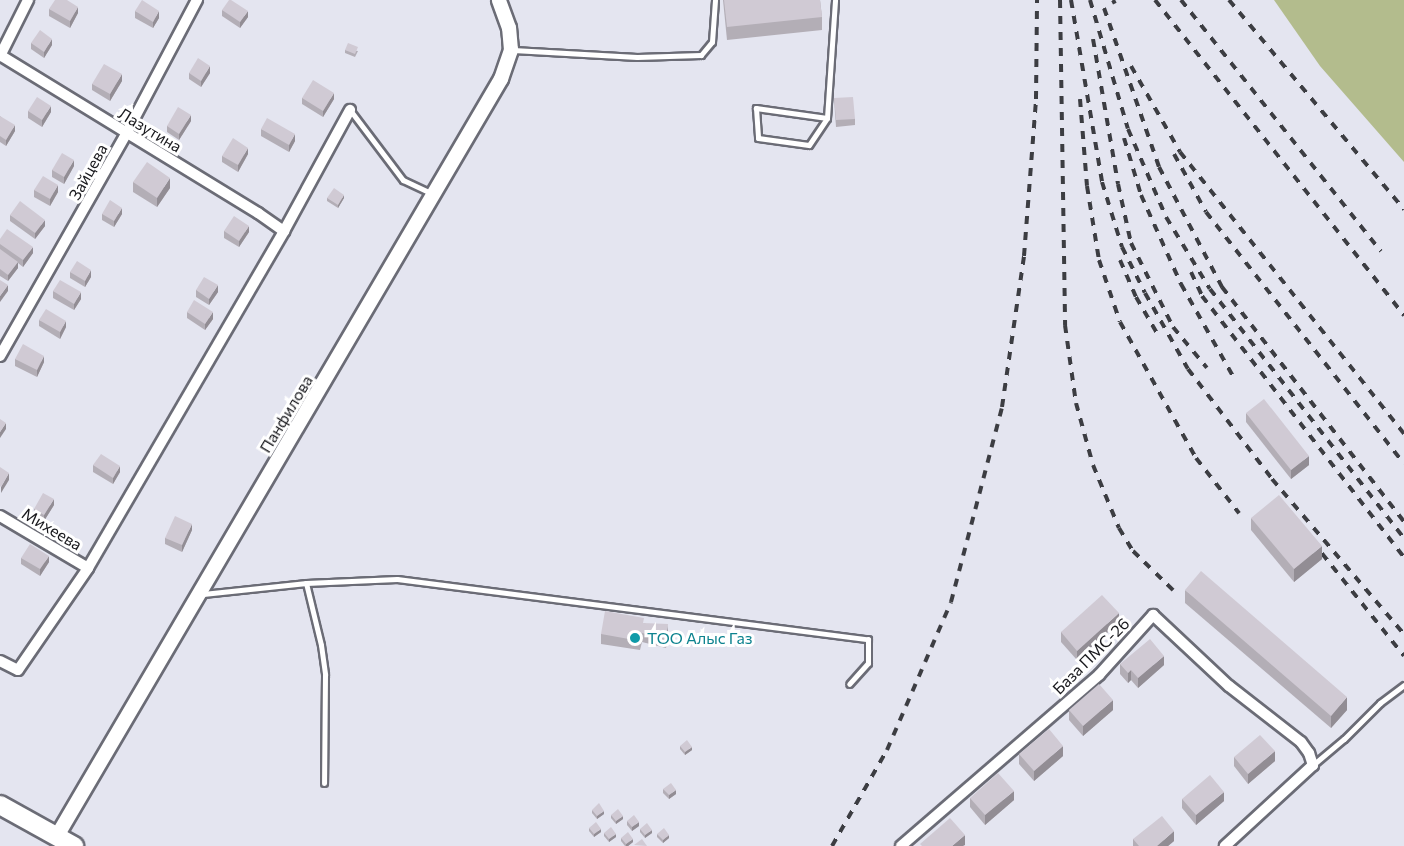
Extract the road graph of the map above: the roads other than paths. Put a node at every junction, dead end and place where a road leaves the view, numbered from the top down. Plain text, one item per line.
1 (28, 0) edge
2 (197, 0) edge
3 (499, 0) edge
4 (715, 0) edge
5 (835, 0) edge
6 (511, 50) junction
7 (0, 55) edge
8 (350, 110) joint
9 (827, 118) junction
10 (126, 134) junction
11 (435, 194) junction
12 (284, 231) junction
13 (0, 356) edge
14 (0, 516) edge
15 (88, 568) junction
16 (306, 583) junction
17 (198, 594) junction
18 (0, 661) edge
19 (849, 684) dead end
20 (1404, 685) edge
21 (1312, 765) junction
22 (324, 783) dead end
23 (0, 805) edge
24 (54, 841) edge
25 (74, 846) edge
26 (901, 846) edge
27 (1225, 846) edge

1 - 7 street
2 - 10 street, Зайцева
3 - 6 street, Панфилова
4 - 6 lane
5 - 9 lane
6 - 11 street, Панфилова
7 - 10 street, Лазутина
8 - 11 lane
8 - 12 street
9 - 9 lane
10 - 12 street, Лазутина
10 - 13 street, Зайцева
11 - 17 street, Панфилова
12 - 15 street
14 - 15 street, Михеева
15 - 18 street
16 - 17 lane
16 - 19 lane
16 - 22 lane
17 - 24 street, Панфилова
20 - 21 lane
21 - 26 street, База ПМС-26
21 - 27 street
23 - 24 highway
24 - 25 highway

